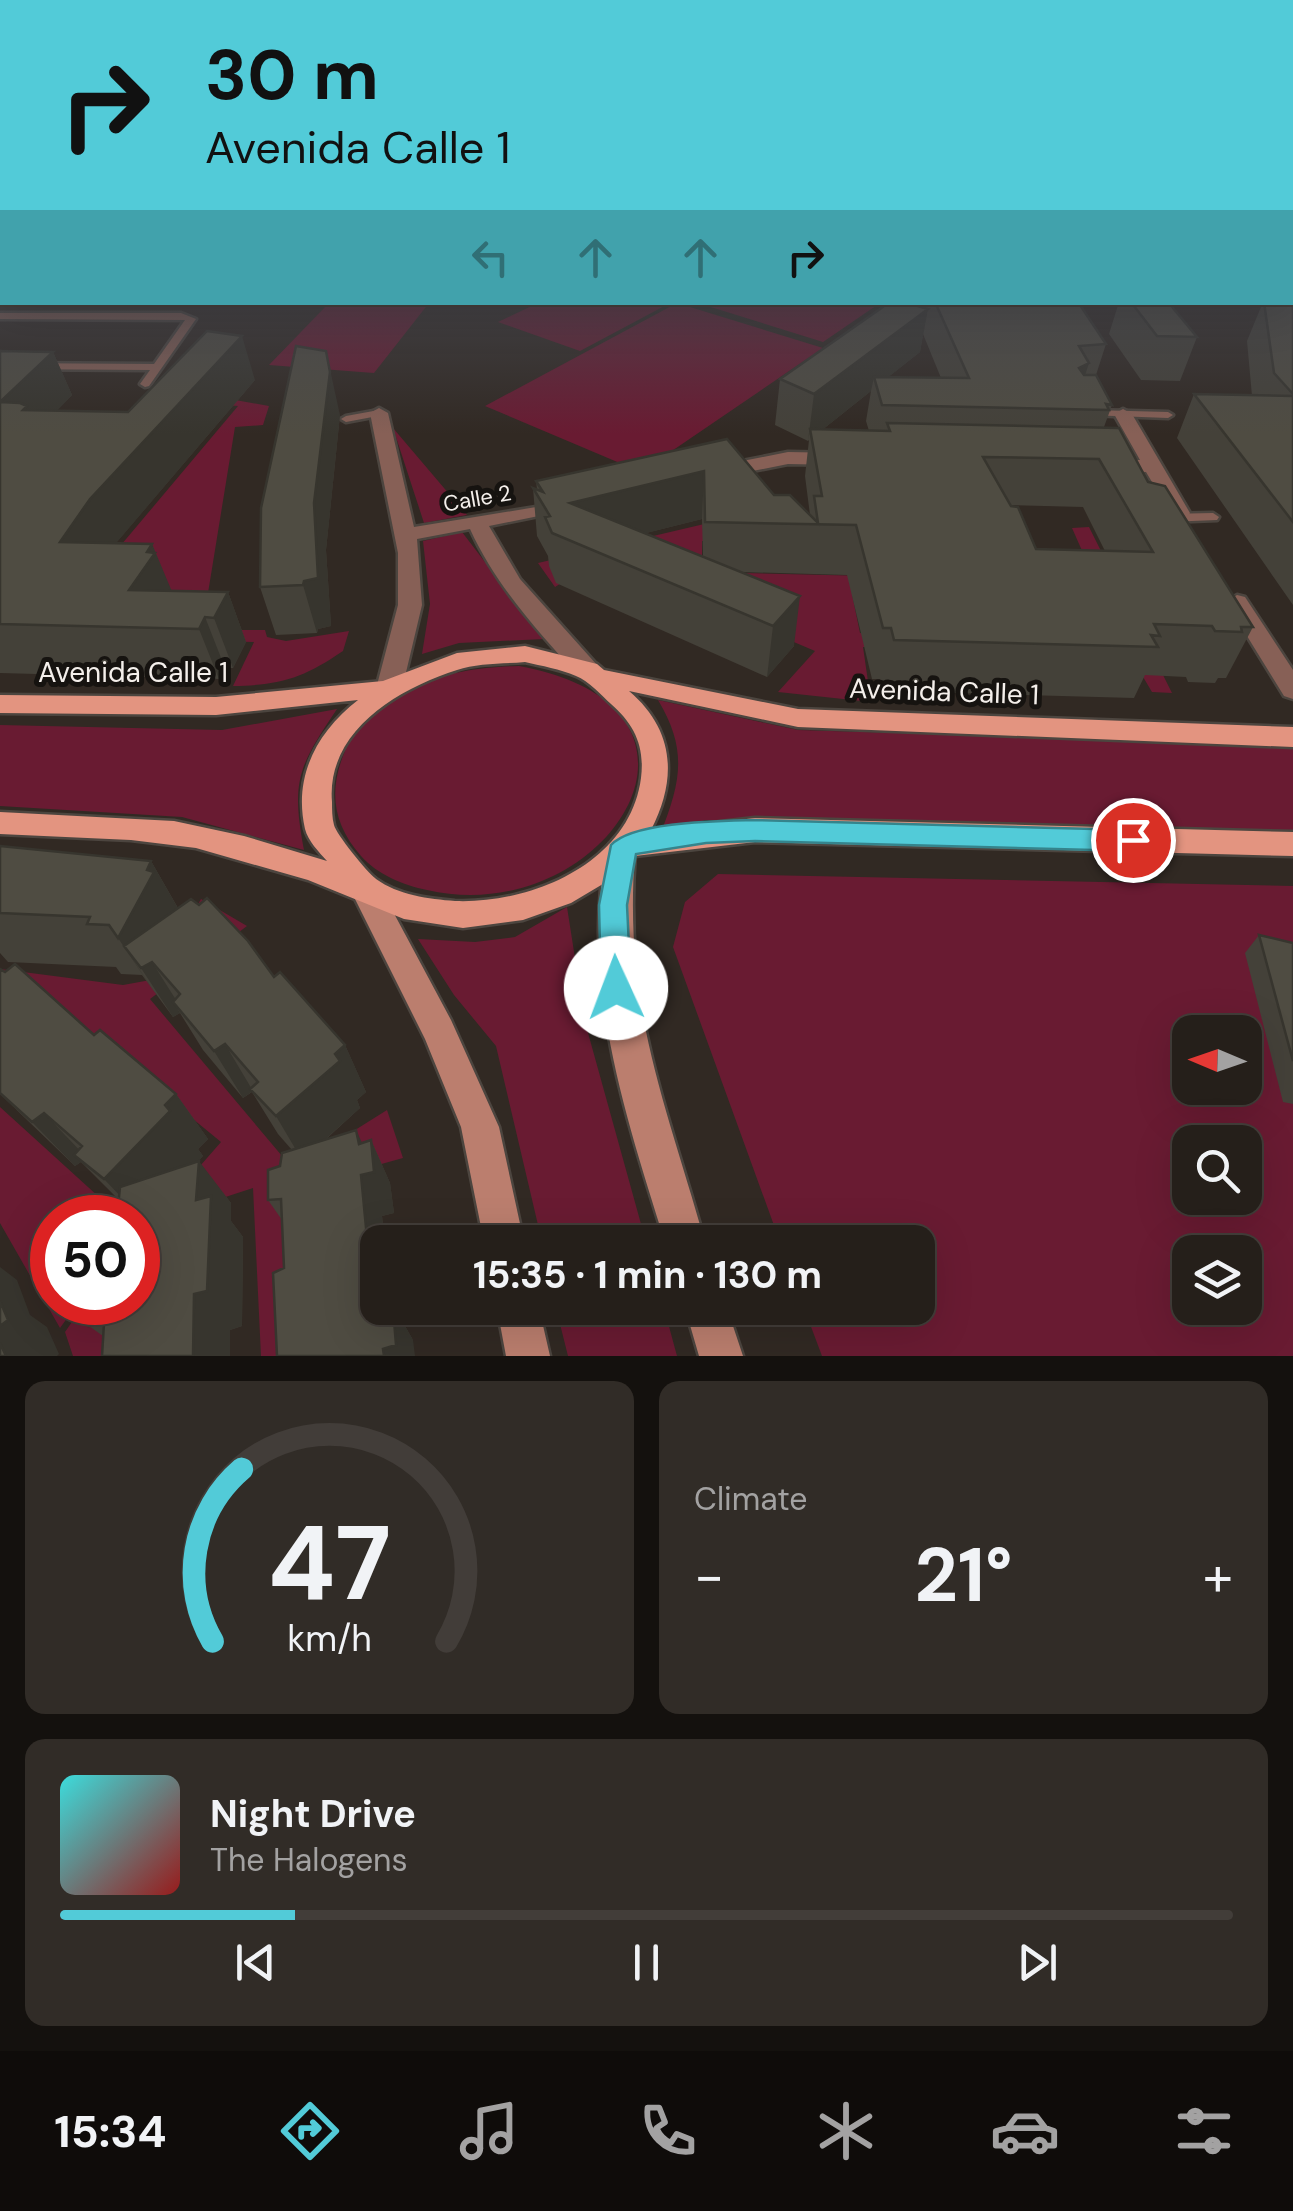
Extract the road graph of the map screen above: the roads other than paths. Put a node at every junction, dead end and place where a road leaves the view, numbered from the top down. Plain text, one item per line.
1 (88, 307) edge
2 (81, 314) junction
3 (0, 316) edge
4 (0, 366) edge
5 (157, 368) junction
6 (145, 384) dead end
7 (379, 413) joint
8 (1074, 413) edge
9 (1122, 414) junction
10 (1168, 415) dead end
11 (346, 419) dead end
12 (858, 460) edge
13 (1092, 465) edge
14 (1151, 466) junction
15 (703, 475) edge
16 (592, 500) edge
17 (1213, 517) dead end
18 (1156, 518) edge
19 (478, 524) junction
20 (1188, 525) junction
21 (406, 535) junction
22 (1223, 580) edge
23 (592, 674) junction
24 (387, 687) junction
25 (1293, 690) edge
26 (0, 704) edge
27 (1293, 737) edge
28 (0, 823) edge
29 (1293, 844) edge
30 (624, 849) junction
31 (364, 888) junction
32 (500, 1225) edge
33 (680, 1225) edge
34 (522, 1325) edge
35 (711, 1325) edge
36 (528, 1356) edge
37 (721, 1356) edge

1 - 2 lane
2 - 3 lane
2 - 5 lane
4 - 5 lane
5 - 6 lane
7 - 11 lane
7 - 21 street
8 - 9 lane
9 - 10 lane
9 - 14 street
12 - 15 street
13 - 14 street
14 - 20 street
16 - 19 street, Calle 2
17 - 20 lane
18 - 20 lane
19 - 21 street, Calle 2
19 - 23 street
21 - 24 street
22 - 25 street
23 - 24 main road
23 - 27 main road, Avenida Calle 1
23 - 30 main road
24 - 26 main road, Avenida Calle 1
24 - 31 main road
28 - 31 main road
29 - 30 main road
30 - 31 main road
30 - 33 main road
31 - 32 main road
34 - 36 main road
35 - 37 main road

